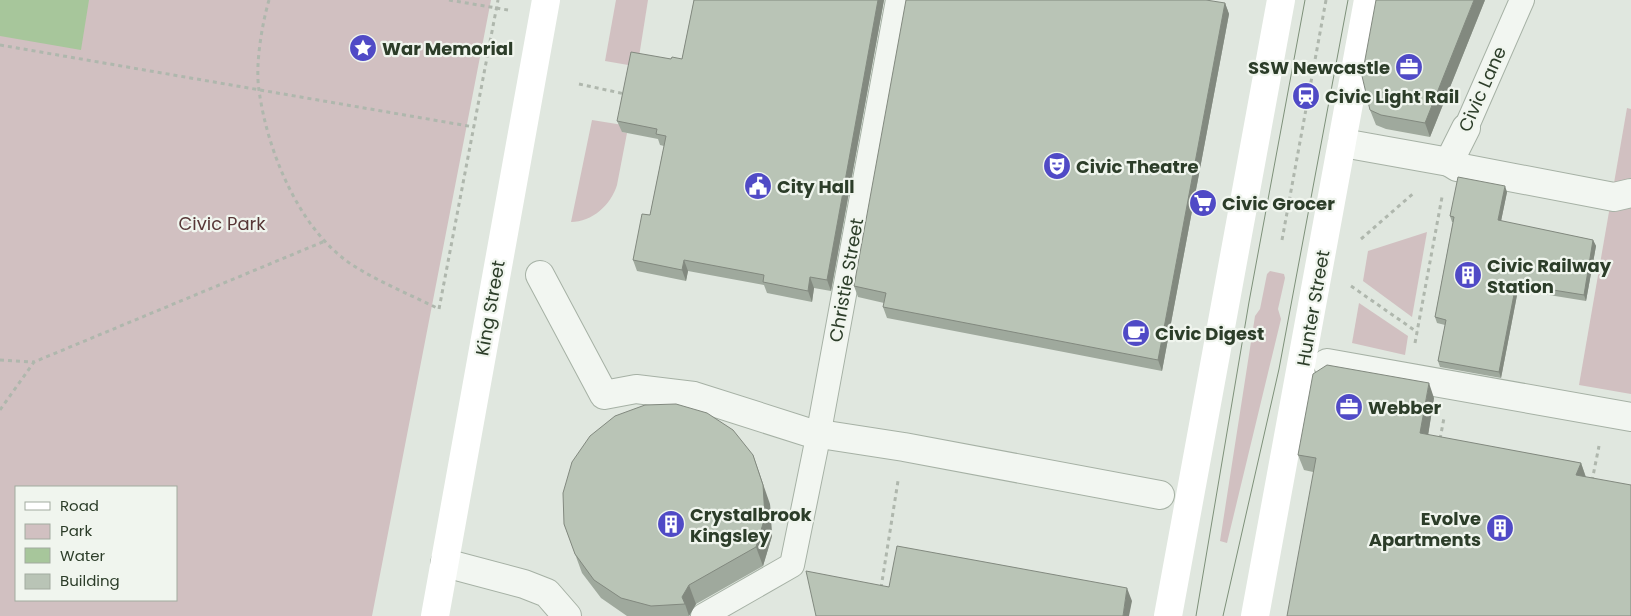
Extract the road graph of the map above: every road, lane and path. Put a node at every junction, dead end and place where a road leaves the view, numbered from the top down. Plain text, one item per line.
1 (269, 0) edge
2 (450, 0) edge
3 (481, 0) edge
4 (498, 0) edge
5 (898, 0) edge
6 (1281, 0) edge
7 (1326, 0) edge
8 (1368, 0) edge
9 (1522, 0) edge
10 (483, 6) junction
11 (496, 8) junction
12 (545, 8) edge
13 (0, 45) edge
14 (579, 84) dead end
15 (258, 88) junction
16 (629, 95) edge
17 (474, 127) junction
18 (1466, 128) joint
19 (1343, 143) junction
20 (1449, 162) junction
21 (1631, 193) edge
22 (1275, 238) dead end
23 (1282, 240) junction
24 (324, 241) junction
25 (1289, 241) dead end
26 (1355, 245) dead end
27 (540, 275) dead end
28 (1350, 285) dead end
29 (1417, 332) junction
30 (0, 360) edge
31 (34, 362) junction
32 (1327, 363) edge
33 (1408, 378) junction
34 (1451, 386) junction
35 (0, 410) edge
36 (1618, 415) edge
37 (818, 438) junction
38 (1439, 443) edge
39 (904, 447) junction
40 (1591, 490) edge
41 (1160, 495) dead end
42 (445, 563) junction
43 (880, 597) edge
44 (438, 615) edge
45 (567, 616) edge
46 (703, 616) edge
47 (1168, 616) edge
48 (1255, 616) edge

1 - 15 path
2 - 10 path
3 - 10 path
4 - 11 path
5 - 37 lane, Christie Street
6 - 47 main road
7 - 23 path
8 - 19 main road, Hunter Street
9 - 18 lane, Civic Lane
10 - 11 path
11 - 12 path
11 - 17 path
12 - 42 main road, King Street
13 - 15 path
14 - 16 path
15 - 17 path
15 - 24 path
17 - 24 path
18 - 20 street, Civic Lane
19 - 20 street
19 - 48 main road, Hunter Street
20 - 21 street
20 - 26 path
20 - 29 path
22 - 23 path
23 - 25 path
24 - 31 path
27 - 37 street
28 - 29 path
29 - 33 path
30 - 31 path
31 - 35 path
32 - 33 street
33 - 34 street
34 - 36 street
34 - 38 path
36 - 40 path
37 - 39 street
37 - 46 lane, Christie Street
39 - 41 street
39 - 43 path
42 - 44 main road, King Street
42 - 45 street

